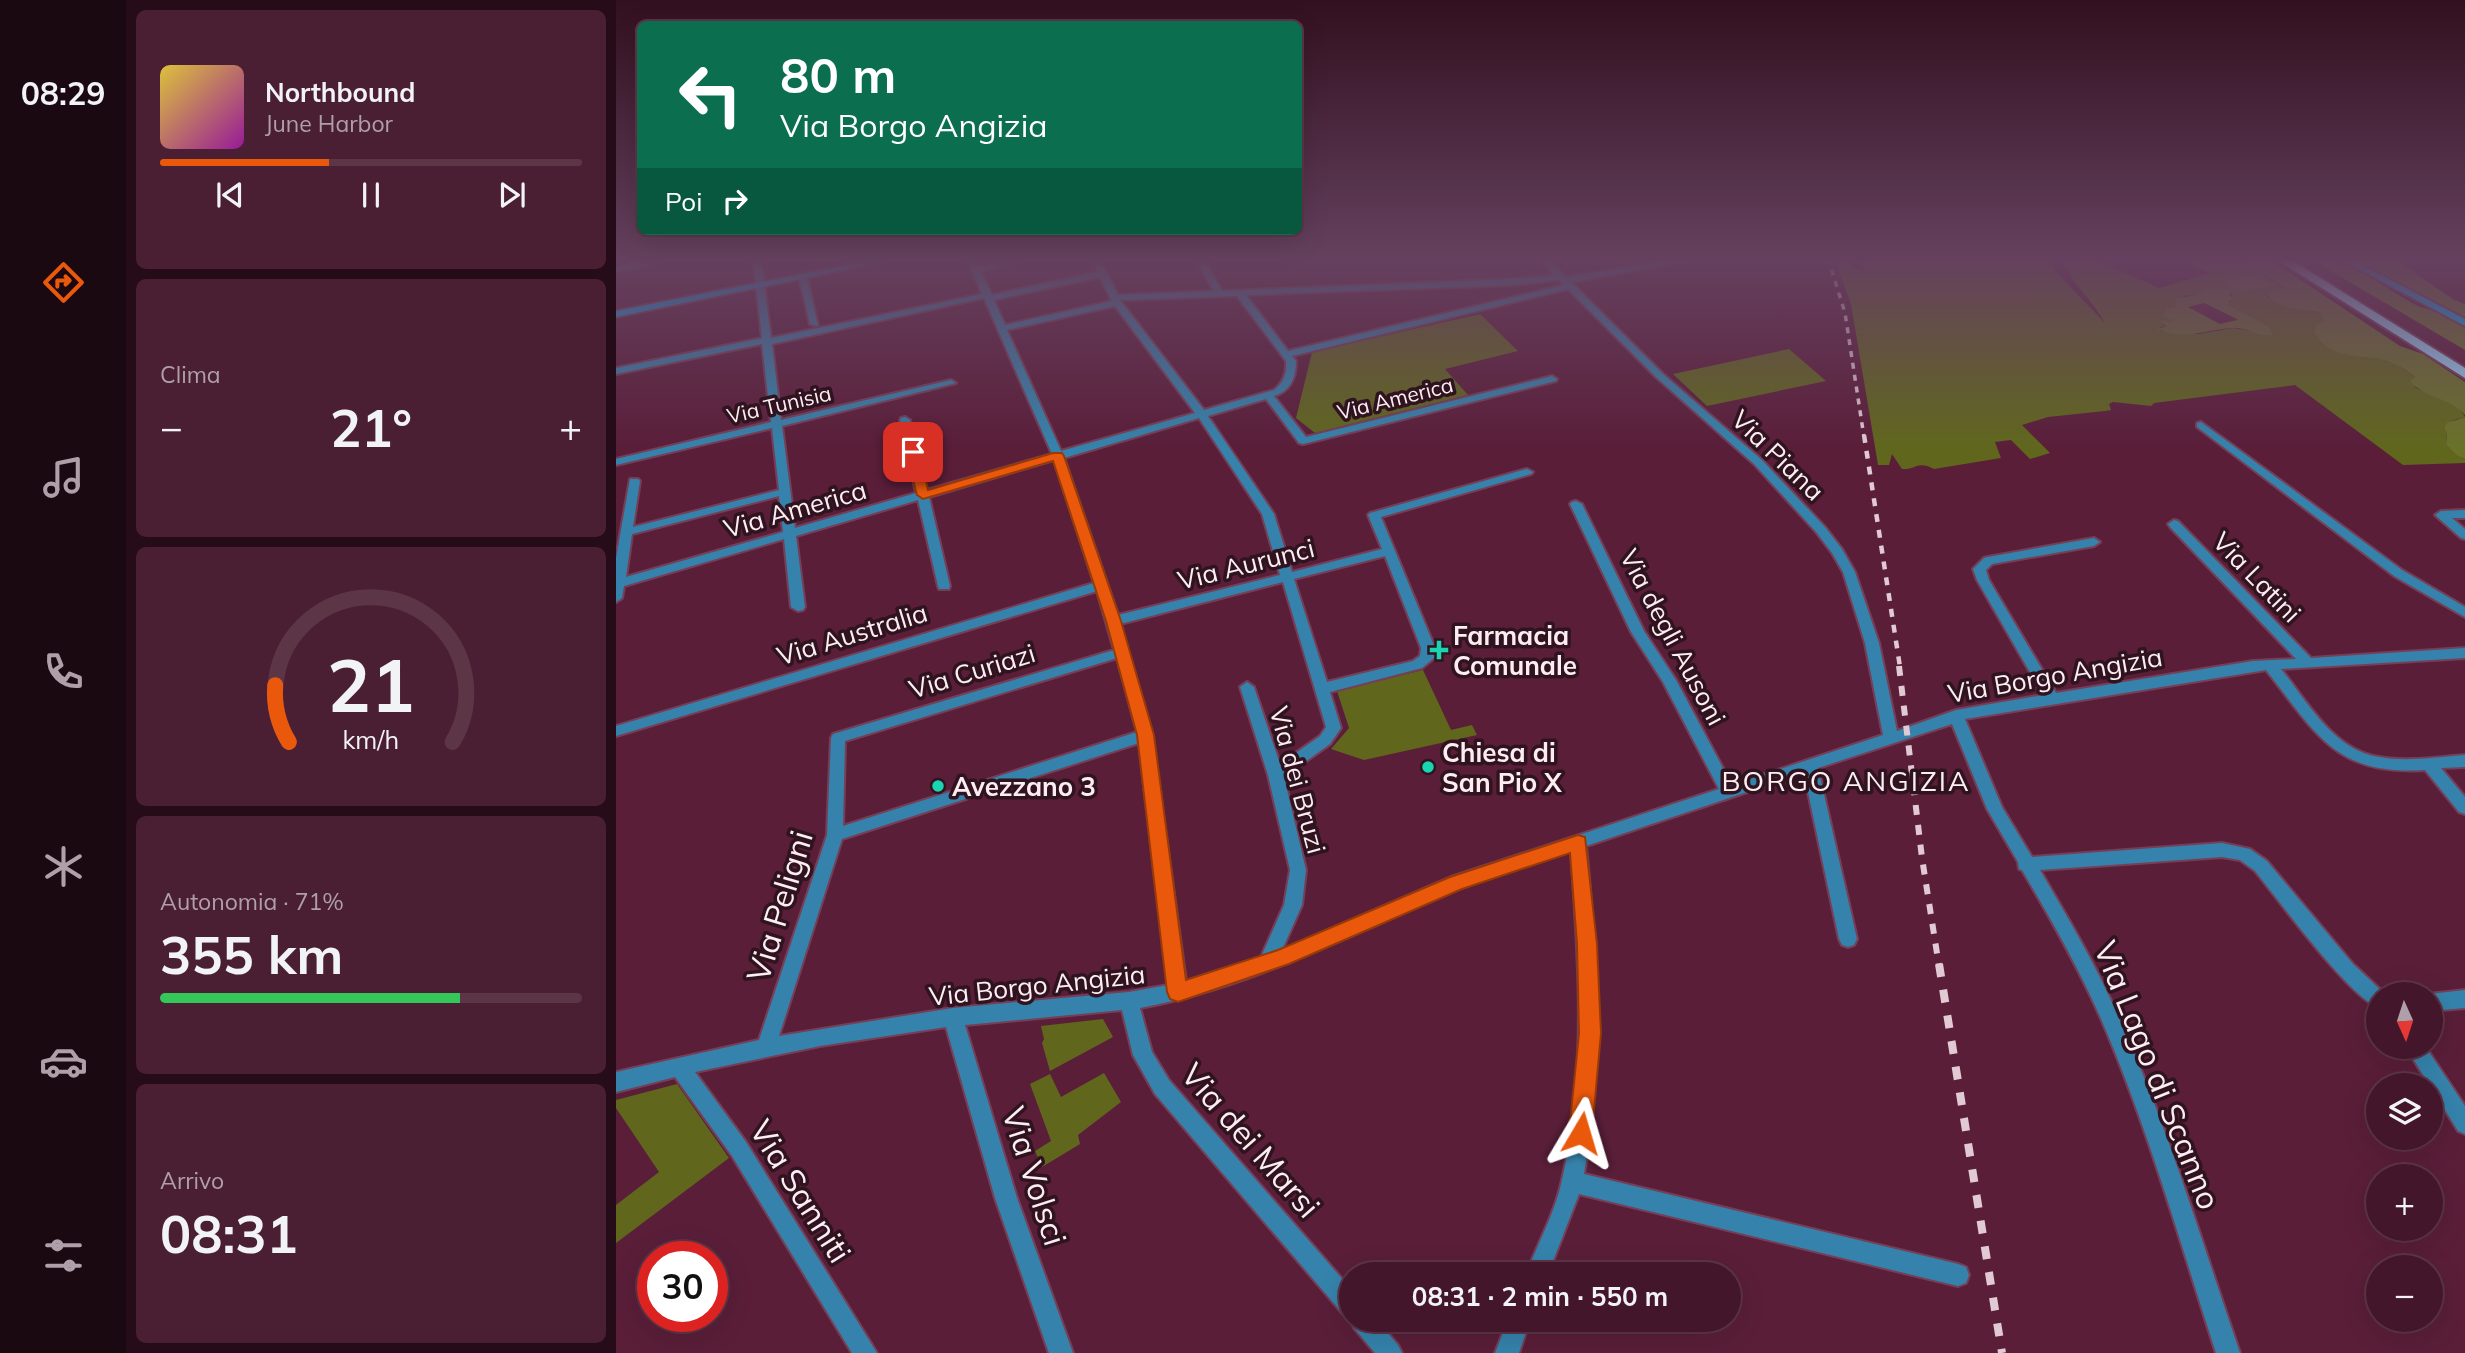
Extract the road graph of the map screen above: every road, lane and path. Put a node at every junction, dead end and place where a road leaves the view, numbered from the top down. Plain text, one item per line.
1 (764, 321) edge
2 (867, 321) edge
3 (1000, 321) edge
4 (1031, 321) edge
5 (1132, 321) edge
6 (1262, 321) edge
7 (1412, 321) edge
8 (1605, 321) edge
9 (2380, 321) edge
10 (2401, 321) edge
11 (1003, 328) junction
12 (767, 341) junction
13 (1287, 354) junction
14 (2465, 360) edge
15 (616, 371) edge
16 (2465, 374) edge
17 (1552, 379) dead end
18 (951, 383) dead end
19 (1269, 396) junction
20 (1202, 415) junction
21 (905, 420) dead end
22 (775, 424) junction
23 (2201, 425) dead end
24 (1058, 456) junction
25 (616, 462) edge
26 (1527, 472) dead end
27 (634, 481) dead end
28 (783, 492) junction
29 (923, 495) junction
30 (1576, 504) dead end
31 (2465, 514) edge
32 (2174, 524) dead end
33 (627, 532) junction
34 (788, 535) junction
35 (2465, 535) edge
36 (2094, 542) dead end
37 (1390, 551) junction
38 (1288, 576) junction
39 (617, 584) edge
40 (1102, 585) junction
41 (944, 586) dead end
42 (616, 598) edge
43 (798, 607) dead end
44 (2465, 613) edge
45 (1113, 621) junction
46 (1122, 652) junction
47 (2465, 653) edge
48 (2307, 662) junction
49 (2270, 664) junction
50 (1247, 687) dead end
51 (1324, 688) junction
52 (2052, 698) junction
53 (1956, 715) junction
54 (616, 731) edge
55 (1145, 735) junction
56 (838, 738) joint
57 (1891, 739) junction
58 (2465, 761) edge
59 (2427, 762) junction
60 (1810, 765) junction
61 (1276, 775) junction
62 (1729, 793) junction
63 (2465, 808) edge
64 (835, 835) junction
65 (1578, 843) junction
66 (2025, 864) junction
67 (1848, 939) dead end
68 (1267, 963) junction
69 (2366, 988) edge
70 (1178, 992) junction
71 (2465, 999) edge
72 (1129, 1001) junction
73 (2443, 1001) edge
74 (953, 1017) junction
75 (766, 1047) junction
76 (2422, 1059) edge
77 (678, 1066) junction
78 (616, 1082) edge
79 (2465, 1124) edge
80 (1573, 1182) junction
81 (1542, 1262) edge
82 (1958, 1275) dead end
83 (1339, 1292) edge
84 (1372, 1332) edge
85 (1515, 1332) edge
86 (865, 1353) edge
87 (1061, 1353) edge
88 (1390, 1353) edge
89 (1507, 1353) edge
90 (2228, 1353) edge

1 - 12 street
2 - 12 street
3 - 11 street
4 - 11 street
5 - 20 street
6 - 13 street
7 - 13 street
8 - 57 street, Via Piana
9 - 16 highway
10 - 14 highway
11 - 24 street
12 - 15 street
12 - 22 street
13 - 19 street
17 - 19 street, Via America
18 - 22 street, Via Tunisia
19 - 20 street, Via America
20 - 24 street, Via America
20 - 38 street
21 - 29 street
22 - 25 street, Via Tunisia
22 - 28 street
23 - 44 street
24 - 29 street, Via America
24 - 40 street
26 - 37 street
27 - 33 street
28 - 33 street
28 - 34 street
29 - 34 street, Via America
29 - 41 street
30 - 62 street, Via degli Ausoni
31 - 35 street
32 - 48 street, Via Latini
33 - 39 street
34 - 39 street, Via America
34 - 43 street
36 - 52 street
37 - 38 street, Via Aurunci
37 - 51 street
38 - 45 street, Via Aurunci
38 - 51 street
39 - 42 street
40 - 45 street
40 - 54 street, Via Australia
45 - 46 street
46 - 55 street
46 - 56 street, Via Curiazi
47 - 48 street, Via Borgo Angizia
48 - 49 street, Via Borgo Angizia
49 - 52 street, Via Borgo Angizia
49 - 59 street
50 - 61 street, Via dei Bruzi
51 - 61 street
52 - 53 street, Via Borgo Angizia
53 - 57 street, Via Borgo Angizia
53 - 66 street, Via Lago di Scanno
55 - 64 street
55 - 70 street
56 - 64 street, Via Peligni
57 - 60 street, Via Borgo Angizia
58 - 59 street
59 - 63 street
60 - 62 street, Via Borgo Angizia
60 - 67 street
61 - 68 street, Via dei Bruzi
62 - 65 street, Via Borgo Angizia
64 - 75 street, Via Peligni
65 - 68 street, Via Borgo Angizia
65 - 80 street
66 - 69 street
66 - 90 street, Via Lago di Scanno
68 - 70 street, Via Borgo Angizia
70 - 72 street, Via Borgo Angizia
71 - 73 street
72 - 74 street, Via Borgo Angizia
72 - 83 street, Via dei Marsi
74 - 75 street, Via Borgo Angizia
74 - 87 street, Via Volsci
75 - 77 street, Via Borgo Angizia
76 - 79 street
77 - 78 street, Via Borgo Angizia
77 - 86 street, Via Sanniti
80 - 81 street
80 - 82 street
84 - 88 street
85 - 89 street

